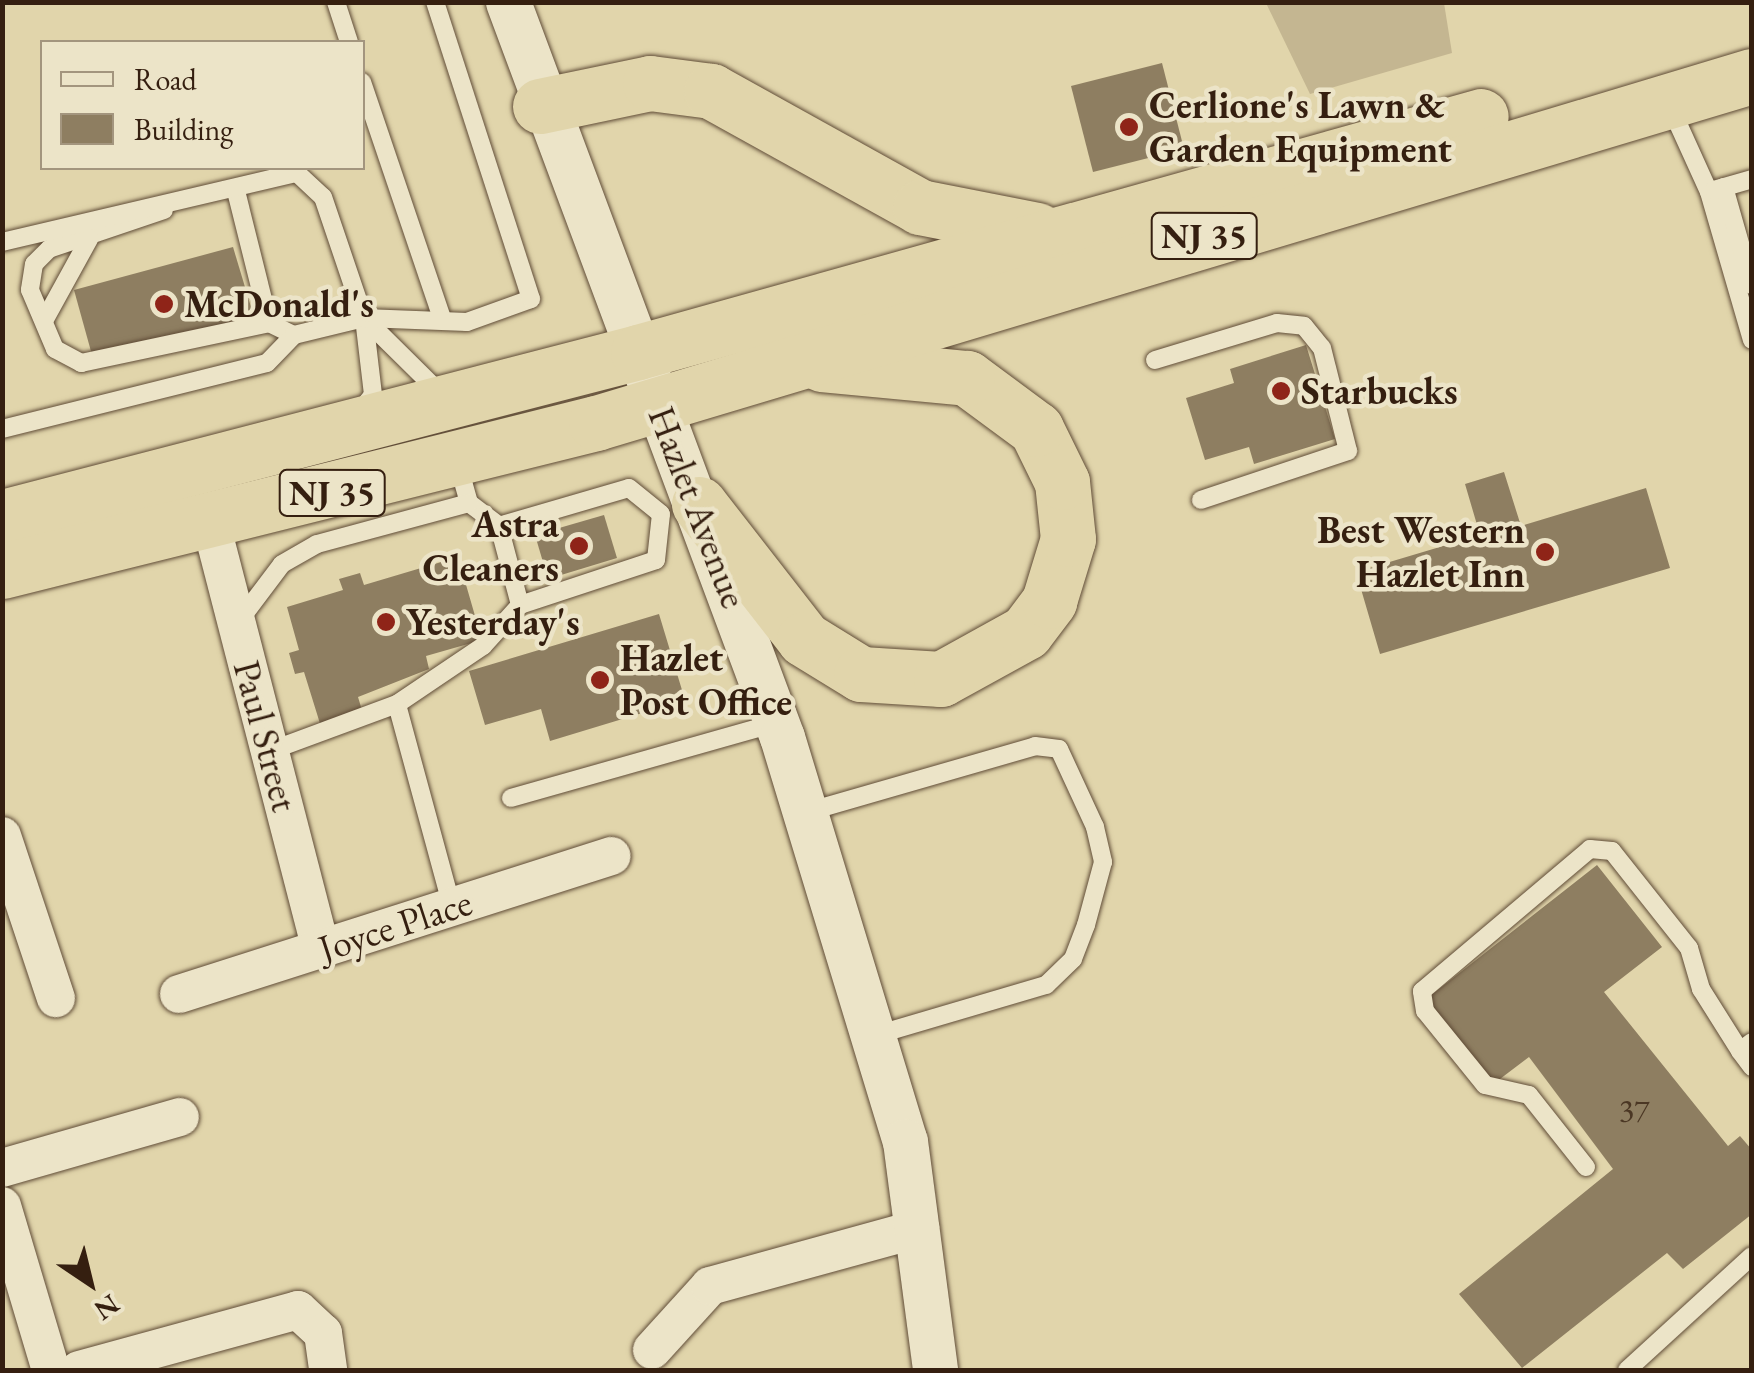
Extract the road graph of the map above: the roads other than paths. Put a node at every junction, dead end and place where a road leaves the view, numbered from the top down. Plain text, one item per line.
1 (336, 2) edge
2 (435, 2) edge
3 (508, 2) edge
4 (1752, 37) edge
5 (348, 40) edge
6 (1752, 76) edge
7 (365, 91) edge
8 (1668, 101) junction
9 (540, 106) junction
10 (1752, 179) edge
11 (1716, 190) junction
12 (236, 191) junction
13 (169, 207) junction
14 (1044, 231) junction
15 (89, 239) junction
16 (2, 242) edge
17 (1752, 285) edge
18 (441, 316) junction
19 (364, 318) junction
20 (44, 322) junction
21 (269, 323) junction
22 (294, 335) junction
23 (1752, 340) edge
24 (638, 352) junction
25 (1155, 360) dead end
26 (794, 363) junction
27 (461, 400) junction
28 (658, 404) junction
29 (2, 430) edge
30 (344, 431) junction
31 (463, 481) junction
32 (1201, 500) dead end
33 (680, 509) junction
34 (2, 517) edge
35 (312, 522) junction
36 (211, 524) junction
37 (499, 526) junction
38 (2, 571) edge
39 (520, 604) junction
40 (237, 623) junction
41 (396, 704) junction
42 (778, 723) junction
43 (270, 751) junction
44 (512, 798) dead end
45 (805, 812) junction
46 (2, 836) edge
47 (611, 856) dead end
48 (452, 907) junction
49 (321, 948) junction
50 (179, 994) dead end
51 (56, 998) dead end
52 (873, 1036) junction
53 (1746, 1046) edge
54 (1752, 1067) edge
55 (180, 1117) dead end
56 (2, 1168) edge
57 (1586, 1168) dead end
58 (2, 1206) edge
59 (920, 1228) junction
60 (1752, 1256) edge
61 (652, 1350) dead end
62 (50, 1370) edge
63 (79, 1370) edge
64 (328, 1370) edge
65 (935, 1370) edge
66 (1628, 1370) edge

1 - 5 lane
2 - 18 lane
3 - 9 street, Hazlet Avenue
4 - 14 highway, NJ 35
6 - 8 highway, NJ 35
7 - 18 lane
8 - 11 lane
8 - 26 highway, NJ 35
9 - 14 highway
9 - 24 street, Hazlet Avenue
10 - 11 lane
11 - 17 lane
11 - 23 lane
12 - 13 lane
12 - 19 lane
12 - 21 lane
13 - 15 lane
13 - 16 lane
14 - 24 highway, NJ 35
15 - 20 lane
15 - 20 lane
18 - 19 lane
19 - 22 lane
19 - 27 lane
19 - 30 lane
20 - 21 lane
21 - 22 lane
22 - 29 lane
24 - 27 highway, NJ 35
24 - 28 street, Hazlet Avenue
25 - 32 lane
26 - 28 highway, NJ 35
26 - 33 highway
27 - 30 highway, NJ 35
28 - 31 highway, NJ 35
28 - 33 street, Hazlet Avenue
30 - 34 highway, NJ 35
31 - 35 highway, NJ 35
31 - 37 lane
33 - 37 lane
33 - 39 lane
33 - 42 street, Hazlet Avenue
35 - 36 highway, NJ 35
35 - 40 lane
36 - 38 highway, NJ 35
36 - 40 street, Paul Street
37 - 39 lane
39 - 41 lane
40 - 43 street, Paul Street
41 - 43 lane
41 - 48 lane
42 - 44 lane
42 - 45 street, Hazlet Avenue
43 - 49 street, Paul Street
45 - 52 street, Hazlet Avenue
45 - 52 lane
46 - 51 street
47 - 48 street, Joyce Place
48 - 49 street, Joyce Place
49 - 50 street, Joyce Place
52 - 59 street, Hazlet Avenue
53 - 54 lane
53 - 57 lane
55 - 56 street
58 - 62 street
59 - 61 street
59 - 65 street, Hazlet Avenue
60 - 66 lane
63 - 64 street

